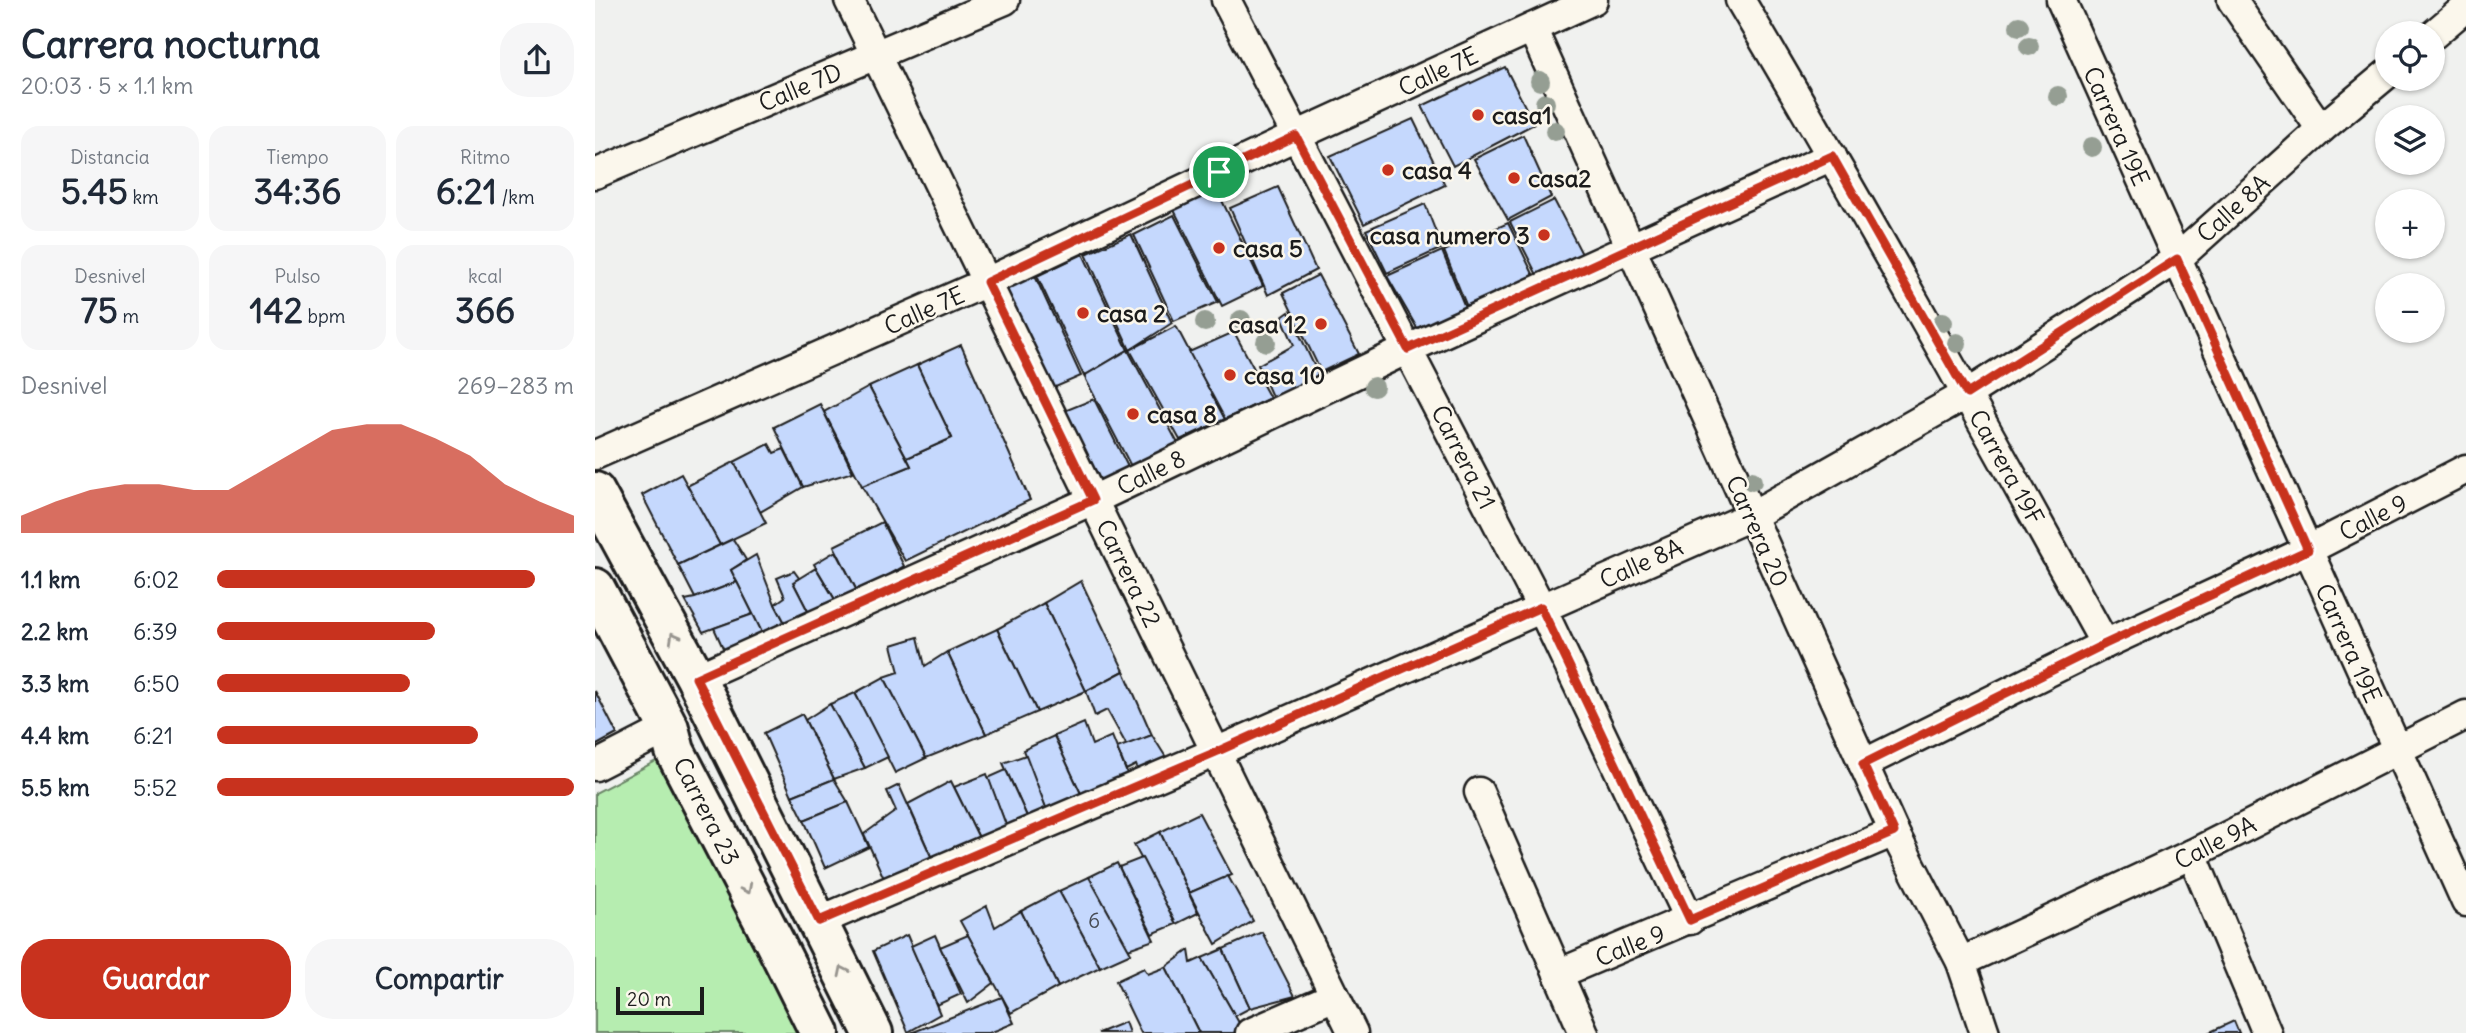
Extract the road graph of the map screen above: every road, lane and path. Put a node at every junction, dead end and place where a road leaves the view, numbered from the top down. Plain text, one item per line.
1 (849, 0) edge
2 (1005, 0) edge
3 (1226, 0) edge
4 (1740, 0) edge
5 (2061, 0) edge
6 (2232, 0) edge
7 (1589, 1) edge
8 (2466, 7) edge
9 (2445, 25) edge
10 (1532, 28) junction
11 (876, 54) junction
12 (2375, 84) edge
13 (2321, 129) junction
14 (1296, 136) junction
15 (1832, 156) junction
16 (595, 174) edge
17 (1630, 247) junction
18 (2177, 259) junction
19 (987, 282) junction
20 (1408, 349) junction
21 (1967, 394) junction
22 (595, 455) edge
23 (2466, 469) edge
24 (595, 492) edge
25 (1093, 500) junction
26 (1751, 516) junction
27 (2308, 550) junction
28 (595, 588) edge
29 (1541, 607) junction
30 (2105, 644) junction
31 (696, 678) junction
32 (2466, 715) edge
33 (669, 728) junction
34 (2396, 750) junction
35 (1216, 752) junction
36 (1863, 764) junction
37 (595, 766) edge
38 (1479, 792) dead end
39 (1894, 832) junction
40 (2192, 854) junction
41 (2466, 902) edge
42 (1690, 920) junction
43 (819, 921) junction
44 (1961, 962) junction
45 (1558, 974) junction
46 (1335, 996) junction
47 (1976, 1031) edge
48 (820, 1033) edge
49 (873, 1033) edge
50 (1250, 1033) edge
51 (1353, 1033) edge
52 (1584, 1033) edge
53 (2267, 1033) edge

1 - 11 street, Carrera 22
2 - 11 street, Calle 7D
3 - 14 street, Carrera 21
4 - 15 street, Carrera 19F
5 - 18 street, Carrera 19E
6 - 13 street
7 - 10 street, Calle 7E
8 - 9 street
10 - 14 street, Calle 7E
10 - 17 street, Carrera 20
11 - 16 street, Calle 7D
11 - 19 street, Carrera 22
12 - 13 street, Calle 8A
13 - 18 street, Calle 8A
14 - 19 street, Calle 7E
14 - 20 street, Carrera 21
15 - 17 street, Calle 8
15 - 21 street, Carrera 19F
17 - 20 street, Calle 8
17 - 26 street, Carrera 20
18 - 21 street, Calle 8A
18 - 27 street, Carrera 19E
19 - 22 street, Calle 7E
19 - 25 street, Carrera 22
20 - 25 street, Calle 8
20 - 29 street, Carrera 21
21 - 26 street, Calle 8A
21 - 30 street, Carrera 19F
23 - 27 street, Calle 9
31 -> 24 main road, Carrera 23
25 - 31 street, Calle 8
25 - 35 street, Carrera 22
26 - 29 street, Calle 8A
26 - 36 street, Carrera 20
27 - 30 street, Calle 9
27 - 34 street, Carrera 19E
28 - 33 main road, Carrera 23
29 - 35 street, Calle 8A
29 - 42 street, Carrera 21
30 - 36 street, Calle 9
31 - 43 main road, Carrera 23
32 - 34 street, Calle 9A
33 - 37 street
33 -> 48 main road, Carrera 23
34 - 40 street, Calle 9A
34 - 41 street, Carrera 19E
35 - 43 street, Calle 8A
35 - 46 street, Carrera 22
36 - 39 street, Carrera 20
38 - 45 street
39 - 42 street, Calle 9
39 - 44 street, Carrera 20
40 - 44 street, Calle 9A
40 - 53 street
42 - 45 street, Calle 9
49 -> 43 main road, Carrera 23
44 - 47 street, Carrera 20
45 - 52 street
46 - 50 street
46 - 51 street, Carrera 22

